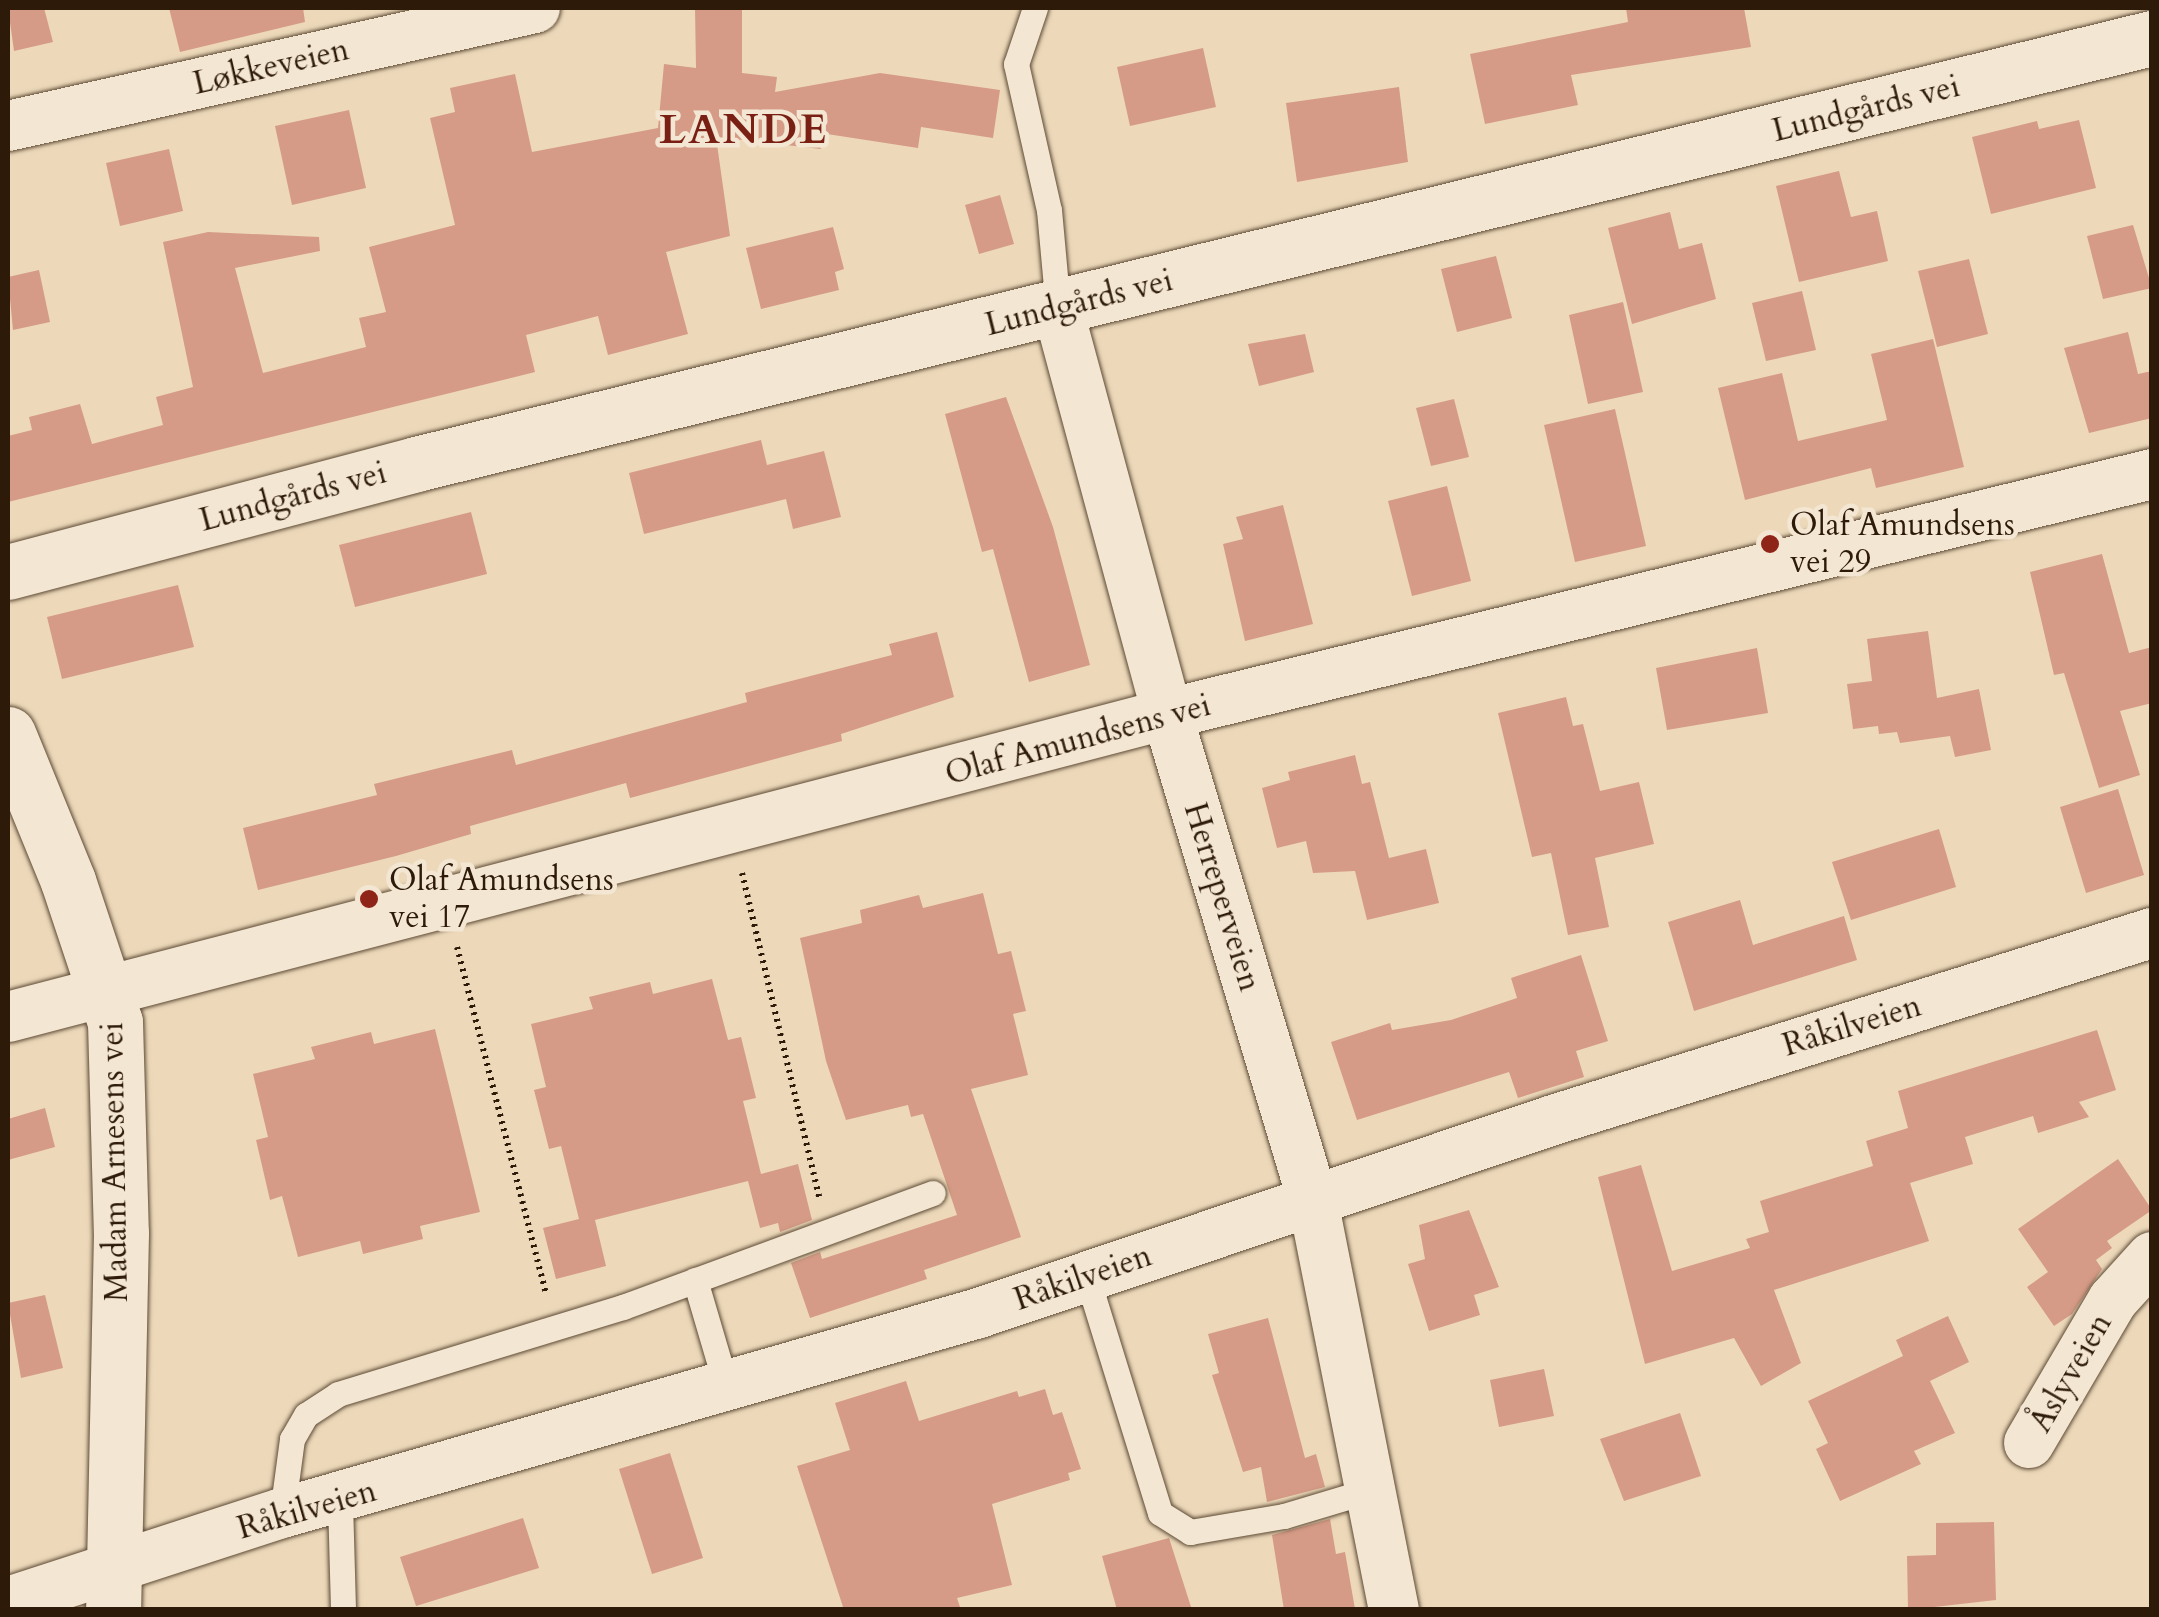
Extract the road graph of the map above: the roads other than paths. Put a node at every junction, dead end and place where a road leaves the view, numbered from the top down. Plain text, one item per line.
1 (534, 8) edge
2 (1035, 8) edge
3 (2152, 38) edge
4 (8, 126) edge
5 (1058, 309) junction
6 (2152, 474) edge
7 (8, 572) edge
8 (1167, 714) junction
9 (8, 734) edge
10 (2152, 934) edge
11 (108, 990) junction
12 (8, 1018) edge
13 (933, 1194) dead end
14 (1313, 1201) junction
15 (2152, 1257) edge
16 (1087, 1277) junction
17 (695, 1280) junction
18 (726, 1382) junction
19 (2029, 1443) dead end
20 (1374, 1489) junction
21 (340, 1502) junction
22 (282, 1513) junction
23 (113, 1589) edge
24 (8, 1602) edge
25 (344, 1610) edge
26 (1394, 1610) edge

1 - 4 street, Løkkeveien
2 - 5 lane
3 - 5 street, Lundgårds vei
5 - 7 street, Lundgårds vei
5 - 8 street, Herreperveien
6 - 8 street, Olaf Amundsens vei
8 - 11 street, Olaf Amundsens vei
8 - 14 street, Herreperveien
9 - 11 street, Madam Arnesens vei
10 - 14 street, Råkilveien
11 - 12 street, Olaf Amundsens vei
11 - 23 street, Madam Arnesens vei
13 - 17 lane
14 - 16 street, Råkilveien
14 - 20 street, Herreperveien
15 - 19 street, Åslyveien
16 - 18 street, Råkilveien
16 - 20 lane
17 - 18 lane
17 - 22 lane
18 - 21 street, Råkilveien
20 - 26 street, Herreperveien
21 - 22 street, Råkilveien
21 - 25 lane
22 - 23 street, Råkilveien
23 - 24 street, Råkilveien

